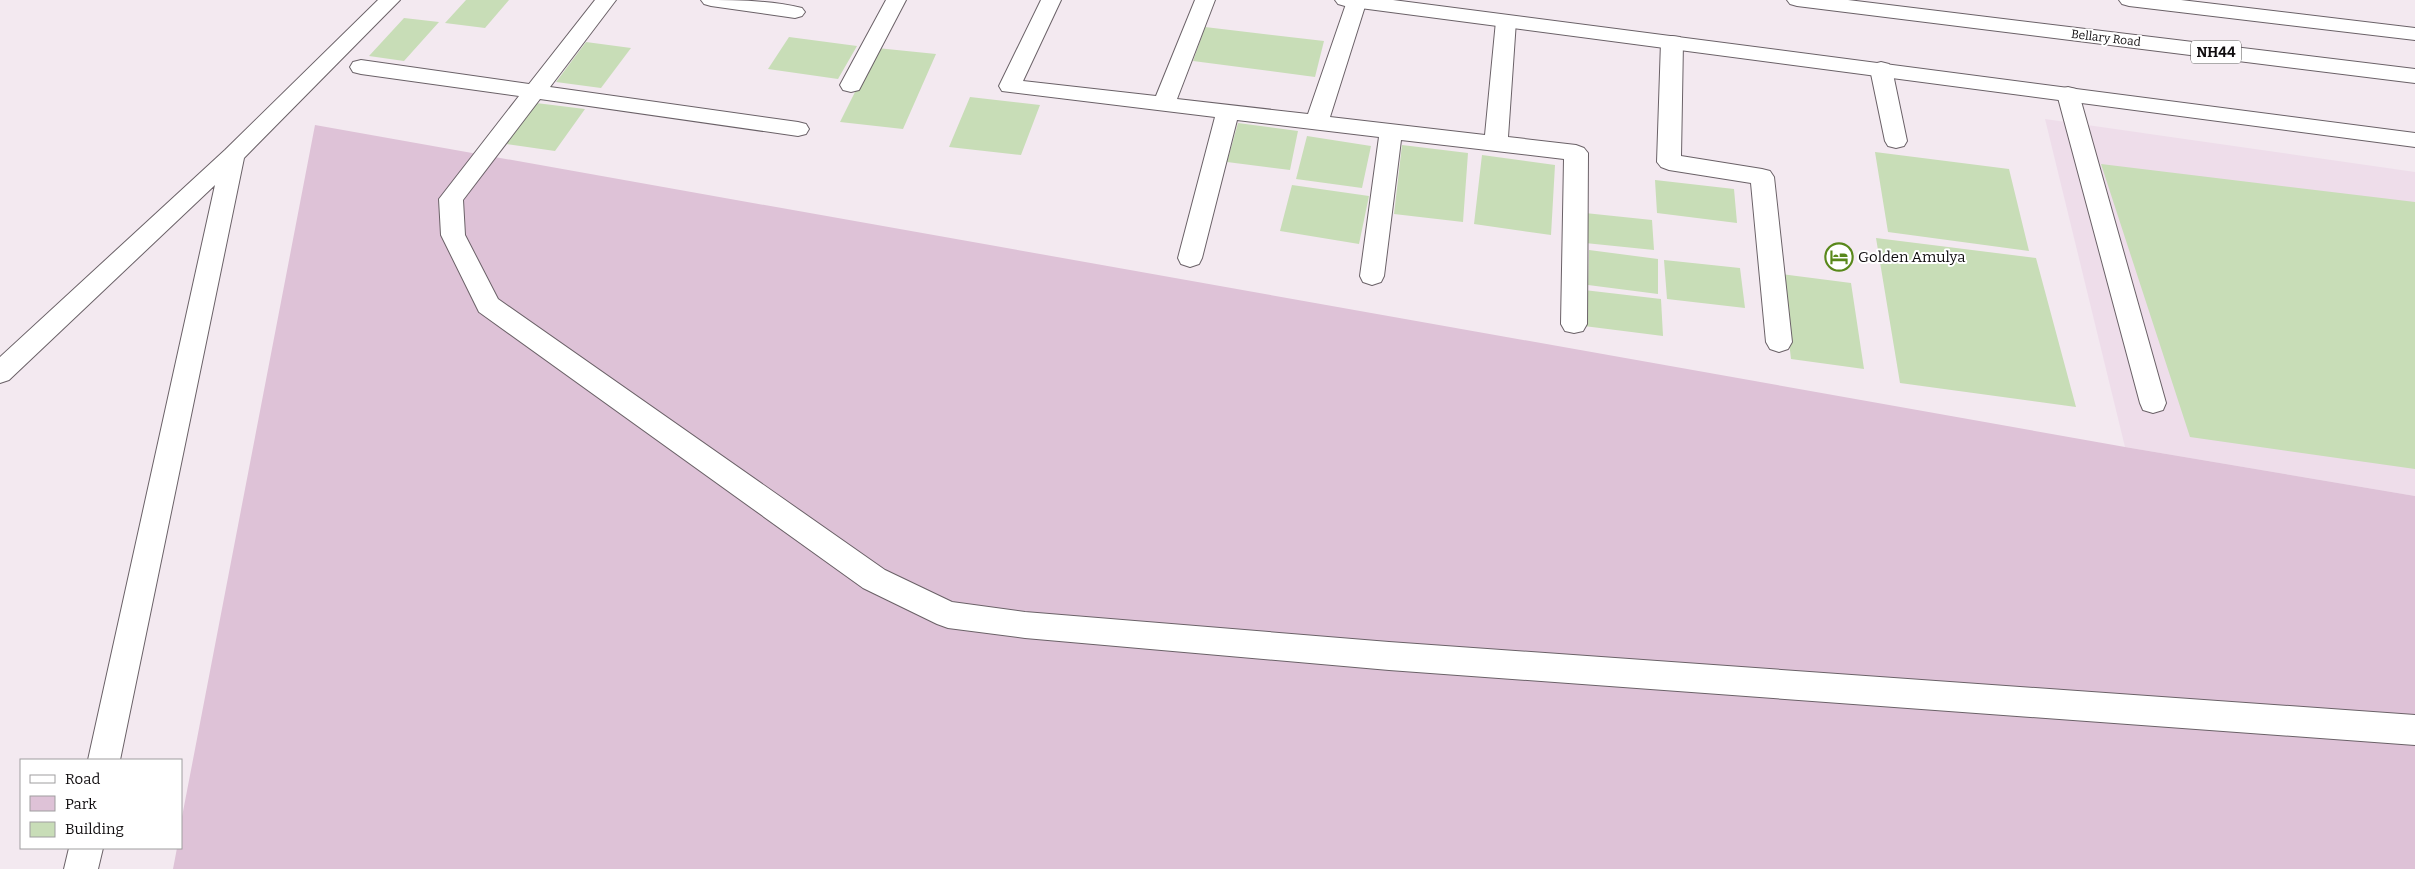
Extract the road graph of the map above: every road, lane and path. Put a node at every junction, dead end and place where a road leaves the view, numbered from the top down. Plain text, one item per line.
1 (390, 0) edge
2 (606, 0) edge
3 (711, 0) edge
4 (896, 0) edge
5 (1051, 0) edge
6 (1205, 0) edge
7 (1797, 0) edge
8 (2129, 0) edge
9 (1351, 1) edge
10 (796, 12) dead end
11 (1506, 20) junction
12 (2415, 34) edge
13 (1672, 42) junction
14 (361, 67) dead end
15 (1881, 69) junction
16 (2415, 76) edge
17 (851, 85) dead end
18 (535, 90) junction
19 (2068, 94) junction
20 (1164, 104) junction
21 (1228, 112) junction
22 (1317, 122) junction
23 (798, 129) dead end
24 (1391, 131) junction
25 (2415, 140) edge
26 (1896, 141) dead end
27 (1496, 144) junction
28 (233, 155) junction
29 (1190, 258) dead end
30 (1372, 276) dead end
31 (1574, 324) dead end
32 (1779, 342) dead end
33 (0, 372) edge
34 (2152, 403) dead end
35 (2415, 730) edge
36 (104, 759) edge
37 (86, 849) edge
38 (81, 869) edge

1 - 28 main road
2 - 18 main road
3 - 10 main road
4 - 17 main road
5 - 20 main road
6 - 20 main road
7 - 16 main road, Bellary Road / NH44
8 - 12 main road
9 - 11 main road
9 - 22 main road
11 - 13 main road
11 - 27 main road
13 - 15 main road
13 - 32 main road
14 - 18 main road
15 - 19 main road
15 - 26 main road
18 - 23 main road
18 - 35 main road
19 - 25 main road
19 - 34 main road
20 - 21 main road
21 - 22 main road
21 - 29 main road
22 - 24 main road
24 - 27 main road
24 - 30 main road
27 - 31 main road
28 - 33 main road
28 - 36 main road
37 - 38 main road

